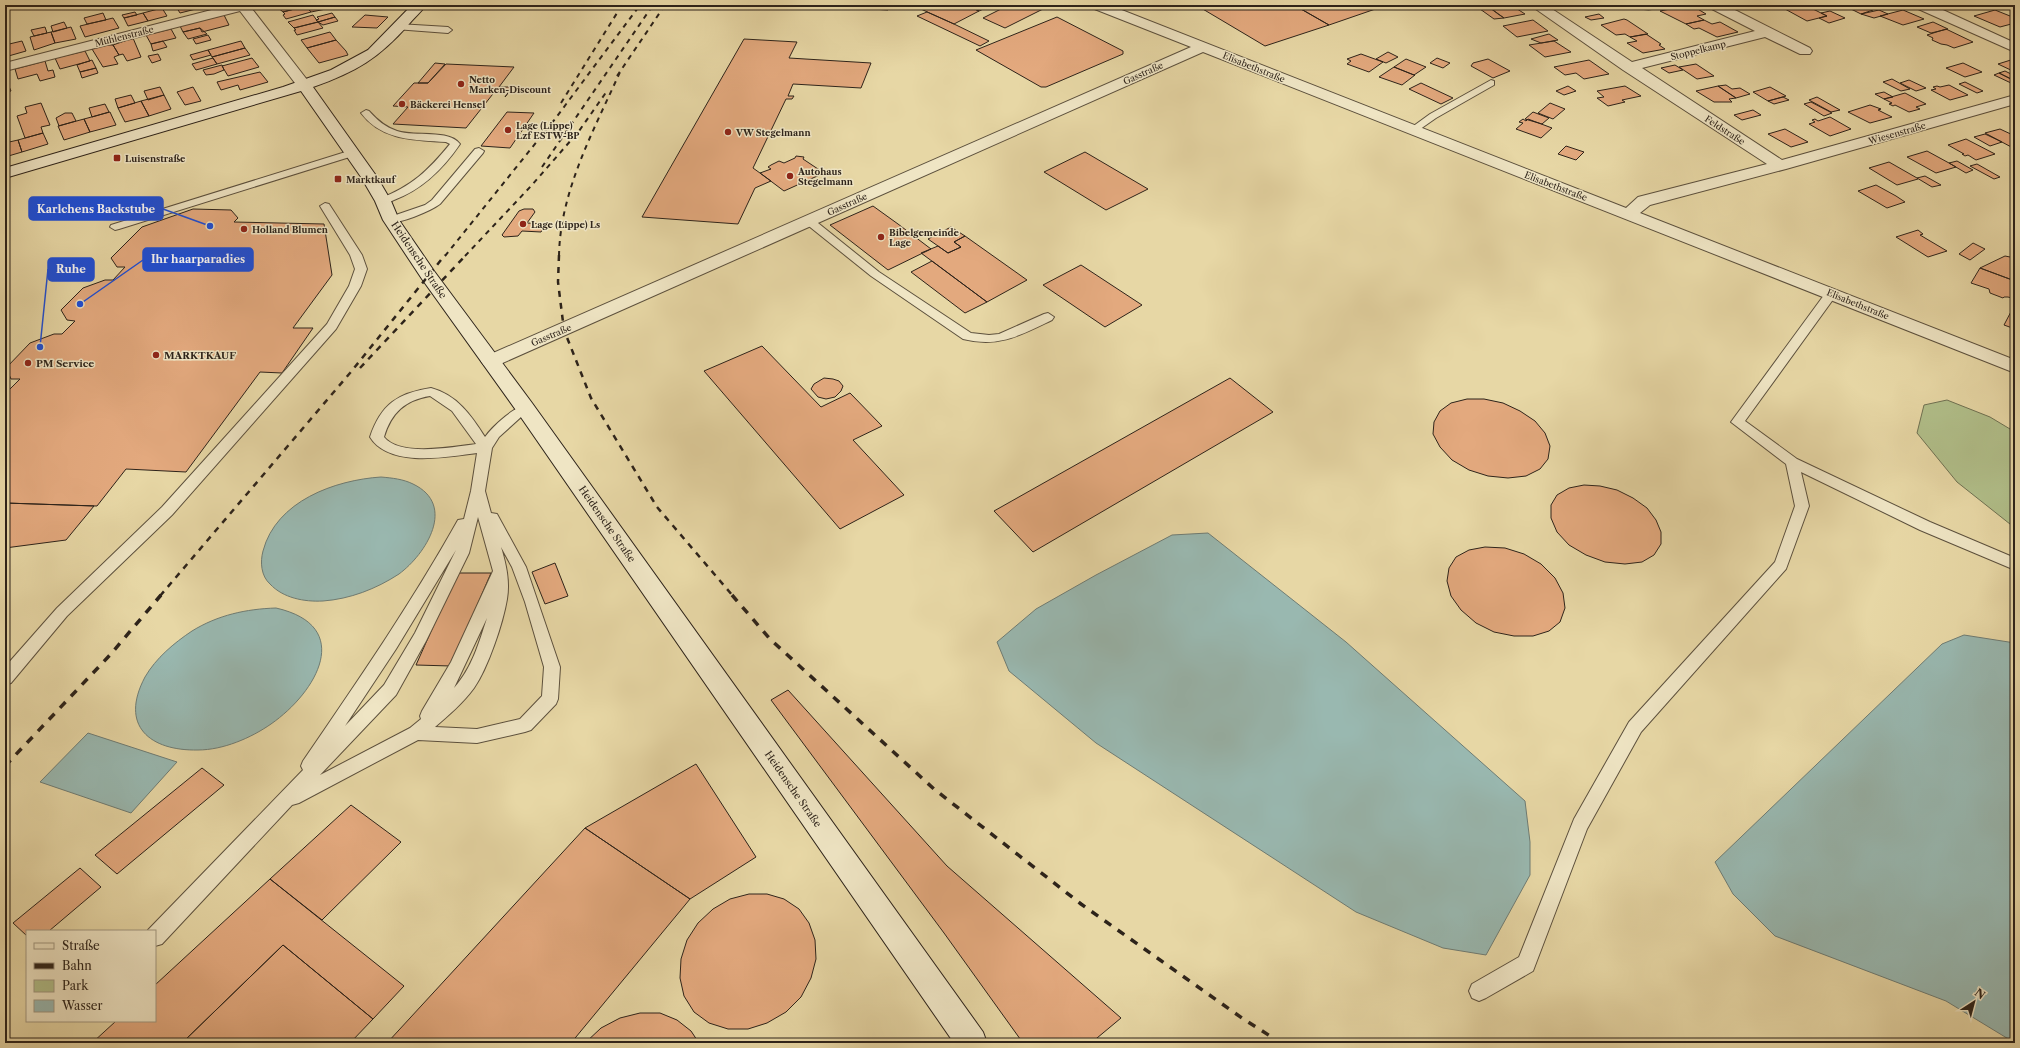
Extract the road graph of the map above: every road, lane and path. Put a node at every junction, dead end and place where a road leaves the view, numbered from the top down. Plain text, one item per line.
1 (243, 5) edge
2 (419, 5) edge
3 (1097, 5) edge
4 (1537, 5) edge
5 (1715, 5) edge
6 (1921, 5) edge
7 (398, 27) junction
8 (448, 30) dead end
9 (1767, 32) junction
10 (1202, 47) junction
11 (2015, 48) edge
12 (1805, 51) dead end
13 (5, 67) edge
14 (1628, 67) junction
15 (1491, 83) dead end
16 (303, 84) junction
17 (2015, 99) edge
18 (366, 113) dead end
19 (1413, 130) junction
20 (479, 151) dead end
21 (352, 152) junction
22 (1780, 166) junction
23 (5, 173) edge
24 (383, 201) junction
25 (325, 206) dead end
26 (1628, 215) junction
27 (391, 220) junction
28 (809, 221) junction
29 (115, 227) dead end
30 (1831, 294) junction
31 (1048, 318) dead end
32 (491, 361) junction
33 (2015, 368) edge
34 (525, 408) junction
35 (485, 448) junction
36 (1792, 462) junction
37 (478, 491) junction
38 (2015, 564) edge
39 (5, 678) edge
40 (416, 734) junction
41 (283, 803) junction
42 (156, 936) edge
43 (1479, 991) dead end
44 (972, 1043) edge

1 - 13 street, Mühlenstraße
1 - 16 street, Heidensche Straße
2 - 7 street
3 - 10 street, Elisabethstraße
4 - 14 street, Feldstraße
5 - 9 street
6 - 11 street
7 - 8 lane
7 - 16 street
9 - 12 street
9 - 14 street, Stoppelkamp
10 - 19 street, Elisabethstraße
10 - 28 street, Gasstraße
14 - 22 street, Feldstraße
15 - 19 lane
16 - 21 street, Heidensche Straße
16 - 23 street
17 - 22 street, Wiesenstraße
18 - 24 lane
19 - 26 street, Elisabethstraße
20 - 27 lane
21 - 24 street, Heidensche Straße
21 - 29 lane
22 - 26 street
24 - 27 street, Heidensche Straße
25 - 39 lane
26 - 30 street, Elisabethstraße
27 - 32 street, Heidensche Straße
28 - 31 lane
28 - 32 street, Gasstraße
30 - 33 street, Elisabethstraße
30 - 36 lane
32 - 34 street, Heidensche Straße
34 - 35 lane
34 - 44 street, Heidensche Straße
35 - 35 lane
35 - 37 lane
36 - 38 lane
36 - 43 lane
37 - 40 lane
37 - 40 lane
37 - 41 lane
37 - 41 lane
40 - 41 lane
41 - 42 lane

